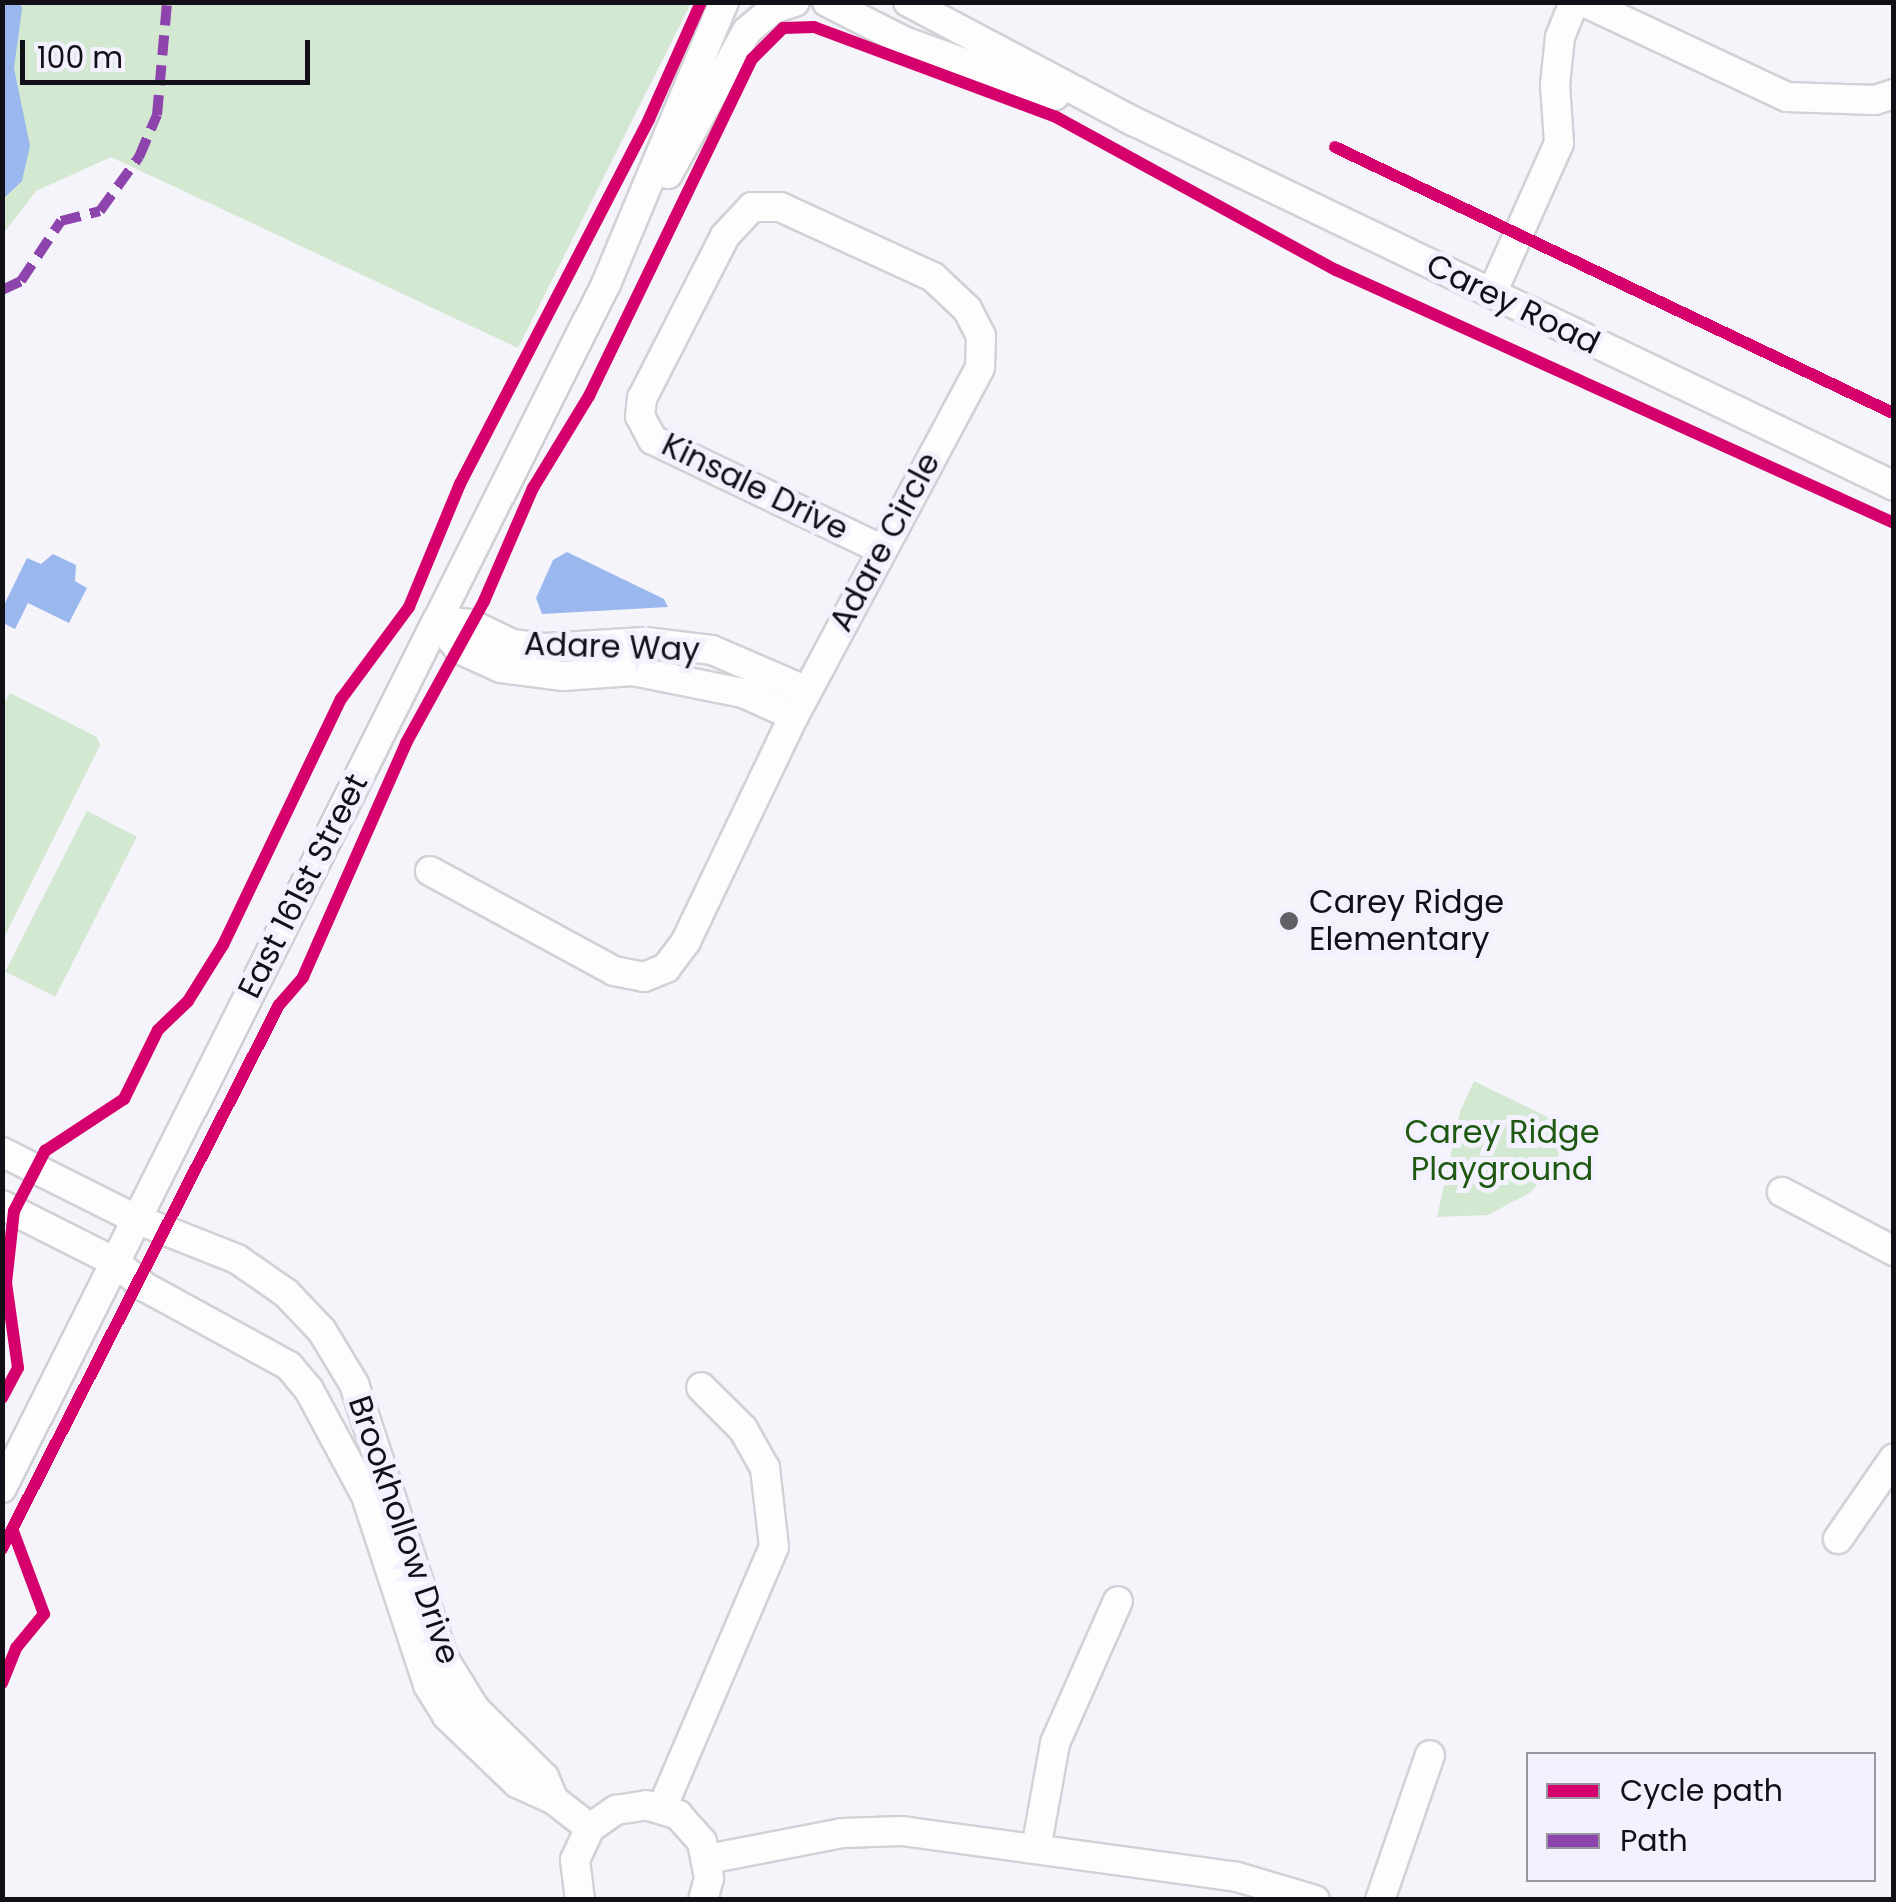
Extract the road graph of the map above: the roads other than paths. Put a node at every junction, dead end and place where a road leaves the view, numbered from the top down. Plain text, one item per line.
1 (724, 2) edge
2 (795, 2) edge
3 (827, 2) edge
4 (908, 2) edge
5 (1574, 2) edge
6 (1584, 2) edge
7 (1894, 94) edge
8 (1133, 121) junction
9 (606, 284) junction
10 (1492, 293) junction
11 (640, 416) joint
12 (1894, 486) edge
13 (880, 549) junction
14 (437, 621) junction
15 (801, 704) junction
16 (430, 871) dead end
17 (2, 1152) edge
18 (1782, 1192) dead end
19 (2, 1205) edge
20 (136, 1219) junction
21 (1894, 1250) edge
22 (115, 1262) junction
23 (700, 1387) dead end
24 (1894, 1458) edge
25 (2, 1488) edge
26 (1838, 1539) dead end
27 (1118, 1601) dead end
28 (1430, 1755) dead end
29 (554, 1800) junction
30 (662, 1808) junction
31 (590, 1828) junction
32 (1036, 1849) junction
33 (708, 1860) junction
34 (580, 1900) edge
35 (703, 1900) edge
36 (1314, 1900) edge
37 (1380, 1900) edge

1 - 9 street, East 161st Street
2 - 9 street, East 161st Street
3 - 8 street, Carey Road
4 - 8 street, Carey Road
5 - 10 street
6 - 7 street
8 - 10 street, Carey Road
9 - 14 street, East 161st Street
10 - 12 street, Carey Road
11 - 13 street, Kinsale Drive
11 - 13 street, Adare Circle
13 - 15 street, Adare Circle
14 - 15 street, Adare Way
14 - 20 street, East 161st Street
15 - 16 street, Adare Circle
17 - 20 street, Brookhollow Drive
18 - 21 street
19 - 22 street, Brookhollow Drive
20 - 22 street, East 161st Street
20 - 29 street, Brookhollow Drive
22 - 25 street, East 161st Street
22 - 29 street, Brookhollow Drive
23 - 30 street
24 - 26 street
27 - 32 street
28 - 37 street
29 - 31 street, Brookhollow Drive
30 - 31 street
30 - 33 street
31 - 34 street
32 - 33 street
32 - 36 street
33 - 35 street

